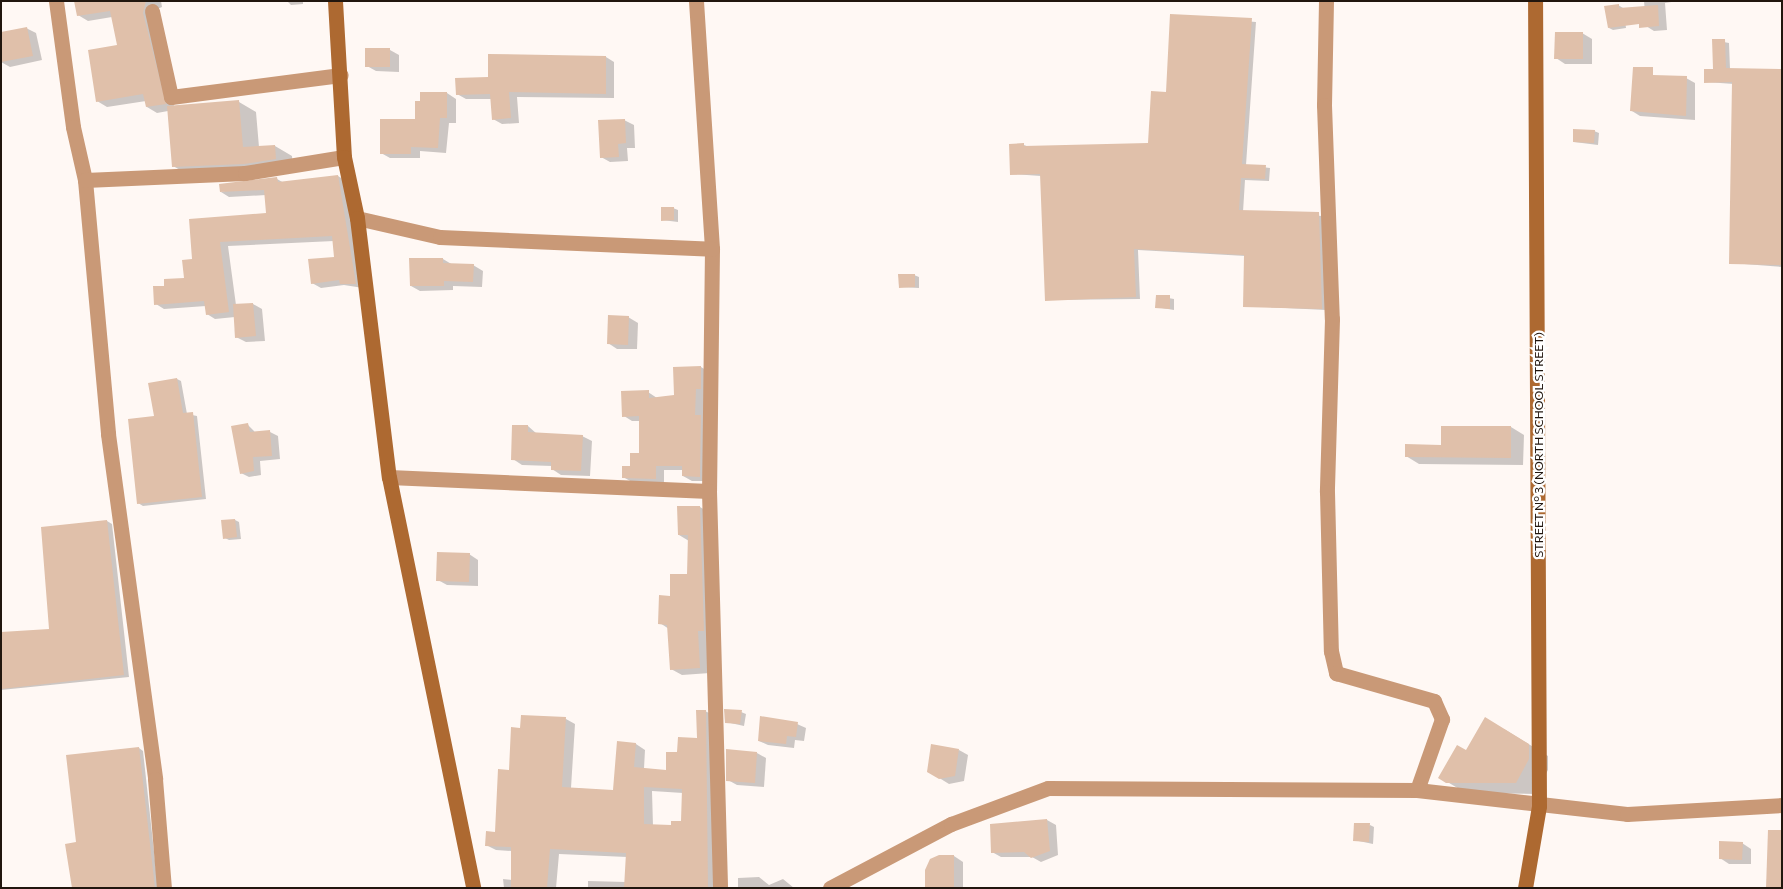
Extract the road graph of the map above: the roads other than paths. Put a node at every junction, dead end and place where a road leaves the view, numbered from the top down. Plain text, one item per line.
1 (56, 1) edge
2 (335, 1) edge
3 (696, 1) edge
4 (1326, 1) edge
5 (1534, 1) edge
6 (152, 11) dead end
7 (341, 75) junction
8 (344, 157) junction
9 (85, 180) junction
10 (357, 218) junction
11 (712, 249) junction
12 (389, 478) junction
13 (709, 491) junction
14 (1416, 790) junction
15 (1782, 805) edge
16 (1539, 806) junction
17 (164, 888) edge
18 (472, 888) edge
19 (720, 888) edge
20 (830, 888) edge
21 (1525, 888) edge

1 - 9 street
2 - 7 street
3 - 11 street
4 - 14 street
5 - 16 street, STREET N° 3 (NORTH SCHOOL STREET)
6 - 7 street
7 - 8 street
8 - 9 street
8 - 10 street
9 - 17 street
10 - 11 street
10 - 12 street
11 - 13 street
12 - 13 street
12 - 18 street
13 - 19 street
14 - 16 street
14 - 20 street
15 - 16 street
16 - 21 street, STREET N° 3 (NORTH SCHOOL STREET)

